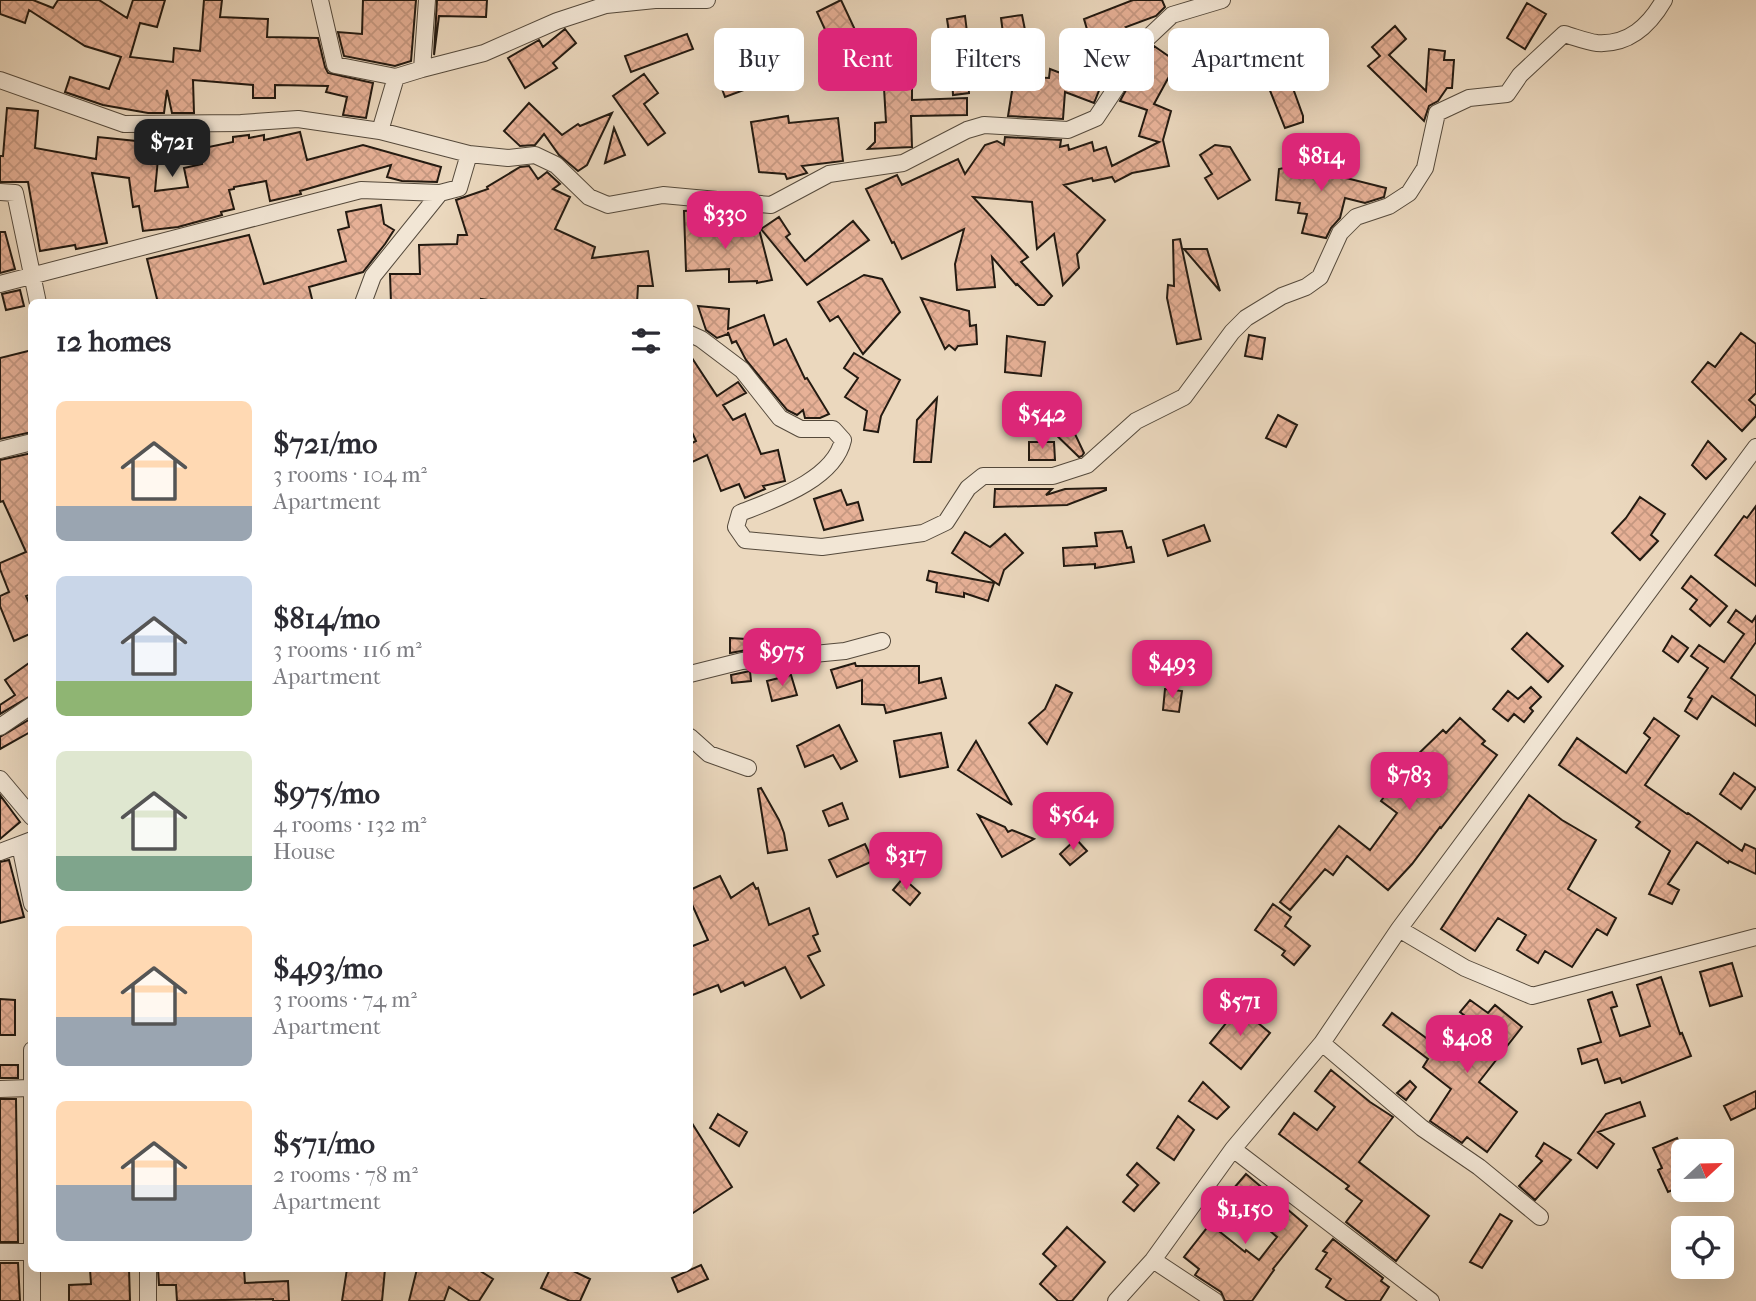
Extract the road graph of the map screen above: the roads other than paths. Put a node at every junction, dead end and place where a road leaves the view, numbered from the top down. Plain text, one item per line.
1 (320, 0) edge
2 (427, 0) edge
3 (707, 0) edge
4 (1222, 0) edge
5 (1664, 0) edge
6 (422, 69) junction
7 (396, 77) junction
8 (0, 80) edge
9 (380, 131) junction
10 (468, 154) junction
11 (0, 192) edge
12 (440, 193) junction
13 (32, 275) junction
14 (0, 284) edge
15 (37, 299) edge
16 (364, 299) edge
17 (693, 335) edge
18 (28, 443) edge
19 (1756, 447) edge
20 (0, 450) edge
21 (882, 641) dead end
22 (693, 673) edge
23 (28, 708) edge
24 (0, 727) edge
25 (693, 740) edge
26 (748, 768) dead end
27 (0, 779) edge
28 (28, 812) edge
29 (26, 843) edge
30 (0, 852) edge
31 (28, 863) edge
32 (1399, 929) junction
33 (1756, 937) edge
34 (1322, 1043) junction
35 (28, 1088) edge
36 (0, 1089) edge
37 (1233, 1149) junction
38 (1540, 1217) dead end
39 (0, 1252) edge
40 (28, 1252) edge
41 (1153, 1260) junction
42 (31, 1272) edge
43 (148, 1272) edge
44 (32, 1301) edge
45 (148, 1301) edge
46 (1116, 1301) edge
47 (1215, 1301) edge
48 (1431, 1301) edge

1 - 7 street
2 - 6 street
3 - 6 street
4 - 10 street
5 - 17 street
6 - 7 street
7 - 9 street
8 - 9 street
9 - 10 street
10 - 12 street
11 - 13 street
12 - 13 street
12 - 16 street
13 - 14 street
13 - 15 street
18 - 20 street
19 - 32 street
21 - 22 street
23 - 24 street
25 - 26 street
27 - 28 street
29 - 30 street
29 - 31 street
32 - 33 street
32 - 34 street
34 - 37 street
34 - 38 street
35 - 36 street
37 - 41 street
37 - 48 street
39 - 40 street
41 - 46 street
41 - 47 street
42 - 44 street
43 - 45 street

